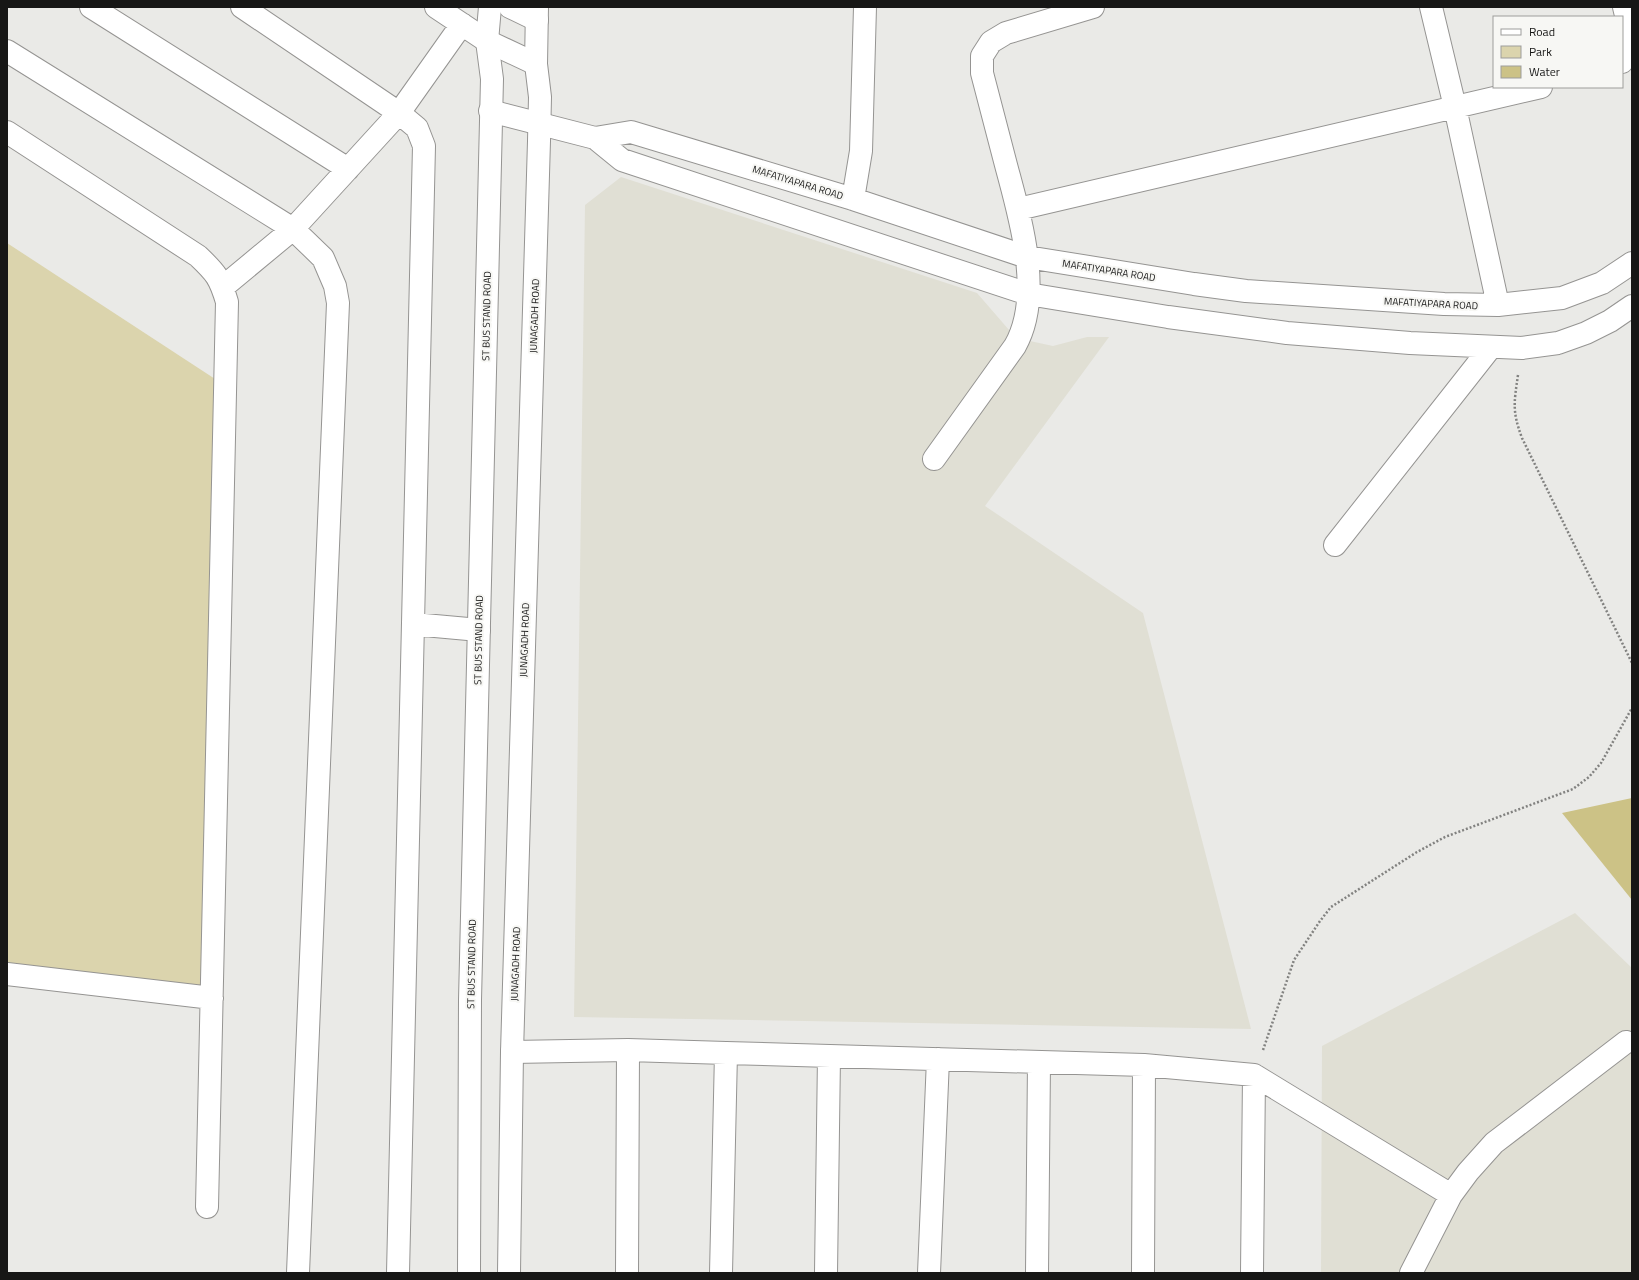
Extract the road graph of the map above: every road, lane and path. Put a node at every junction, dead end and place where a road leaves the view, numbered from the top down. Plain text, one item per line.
1 (91, 7) edge
2 (242, 7) edge
3 (436, 7) edge
4 (490, 7) edge
5 (510, 7) edge
6 (864, 7) edge
7 (1093, 7) edge
8 (1431, 7) edge
9 (1624, 7) edge
10 (537, 14) edge
11 (462, 24) junction
12 (487, 41) junction
13 (7, 51) edge
14 (1623, 61) edge
15 (536, 64) junction
16 (1537, 88) edge
17 (1455, 107) junction
18 (490, 111) junction
19 (399, 113) junction
20 (540, 123) junction
21 (7, 132) edge
22 (595, 138) junction
23 (348, 169) junction
24 (853, 199) junction
25 (1018, 209) junction
26 (293, 229) junction
27 (1027, 257) junction
28 (1632, 263) edge
29 (223, 287) junction
30 (1028, 294) junction
31 (1498, 306) junction
32 (1632, 306) edge
33 (1491, 347) junction
34 (1522, 348) junction
35 (934, 459) dead end
36 (1335, 545) dead end
37 (413, 624) junction
38 (479, 630) junction
39 (1632, 663) edge
40 (1632, 708) edge
41 (7, 974) edge
42 (212, 998) junction
43 (1626, 1042) dead end
44 (628, 1050) junction
45 (512, 1052) junction
46 (726, 1053) junction
47 (829, 1056) junction
48 (938, 1059) junction
49 (1039, 1062) junction
50 (1144, 1066) junction
51 (1254, 1075) junction
52 (1451, 1195) junction
53 (207, 1207) dead end
54 (298, 1273) edge
55 (398, 1273) edge
56 (469, 1273) edge
57 (510, 1273) edge
58 (627, 1273) edge
59 (721, 1273) edge
60 (826, 1273) edge
61 (929, 1273) edge
62 (1038, 1273) edge
63 (1143, 1273) edge
64 (1252, 1273) edge
65 (1411, 1273) edge

1 - 23 street
2 - 19 street
3 - 11 street
4 - 12 street, ST BUS STAND ROAD
5 - 10 street
6 - 24 street
7 - 25 street
8 - 17 street
9 - 14 street
10 - 15 street, JUNAGADH ROAD
11 - 12 street
11 - 19 street
12 - 15 street
12 - 18 street, ST BUS STAND ROAD
13 - 26 street
15 - 20 street, JUNAGADH ROAD
16 - 17 street
17 - 25 street
17 - 31 street
18 - 20 street
18 - 38 street, ST BUS STAND ROAD
19 - 23 street
19 - 37 street
20 - 22 street
20 - 45 street, JUNAGADH ROAD
21 - 29 street
22 - 24 street, MAFATIYAPARA ROAD
22 - 30 street
23 - 26 street
24 - 27 street, MAFATIYAPARA ROAD
25 - 27 street
26 - 29 street
26 - 54 street
27 - 30 street
27 - 31 street, MAFATIYAPARA ROAD
28 - 31 street, MAFATIYAPARA ROAD
29 - 42 street
30 - 33 street
30 - 35 street
32 - 34 street
33 - 34 street
33 - 36 street
34 - 39 path
37 - 38 street
37 - 55 street
38 - 56 street, ST BUS STAND ROAD
40 - 51 path
41 - 42 street
42 - 53 street
43 - 52 street
44 - 45 street
44 - 46 street
44 - 58 street
45 - 57 street, JUNAGADH ROAD
46 - 47 street
46 - 59 street
47 - 48 street
47 - 60 street
48 - 49 street
48 - 61 street
49 - 50 street
49 - 62 street
50 - 51 street
50 - 63 street
51 - 52 street
51 - 64 street
52 - 65 street

